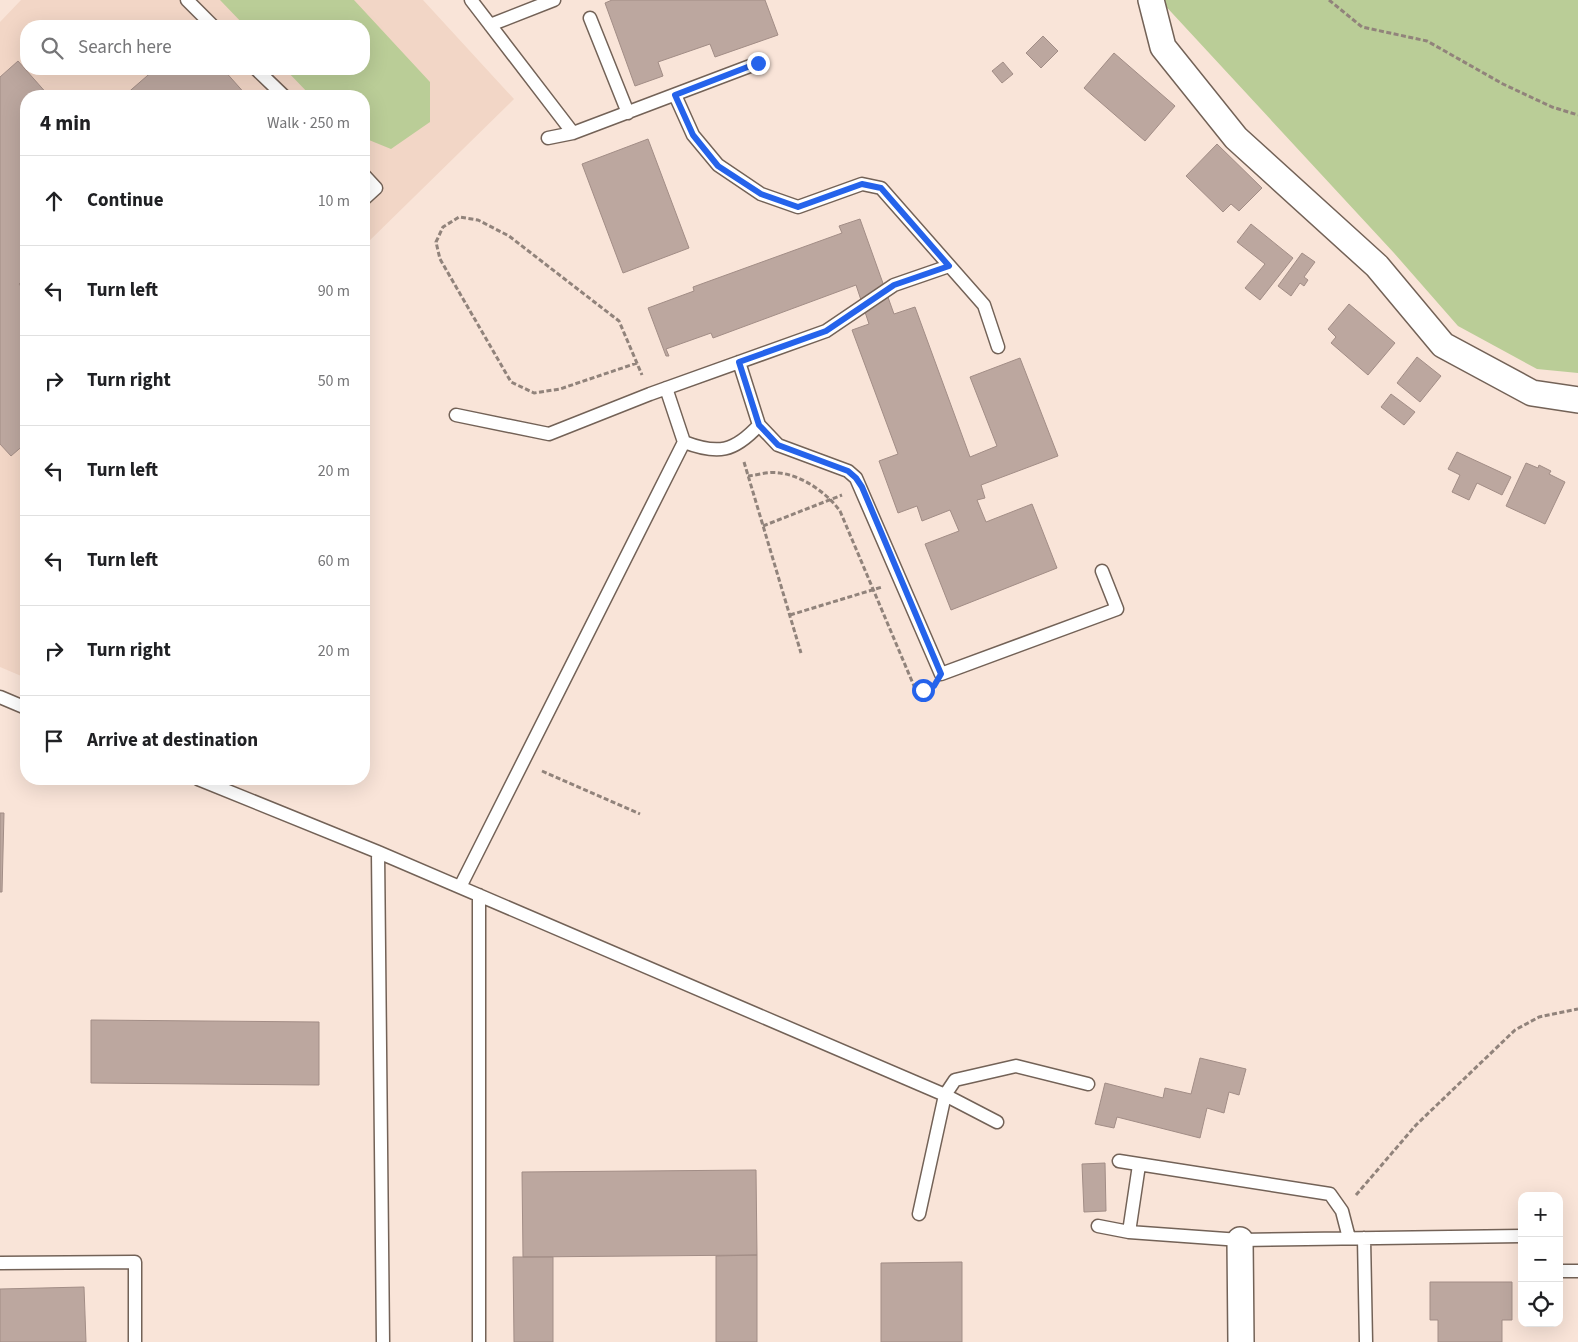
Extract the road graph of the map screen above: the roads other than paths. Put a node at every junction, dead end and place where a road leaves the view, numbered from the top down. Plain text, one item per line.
1 (187, 0) edge
2 (470, 0) edge
3 (554, 0) edge
4 (1151, 0) edge
5 (590, 18) dead end
6 (207, 20) edge
7 (490, 25) junction
8 (758, 63) dead end
9 (262, 75) edge
10 (278, 90) edge
11 (675, 95) junction
12 (628, 113) junction
13 (573, 134) junction
14 (548, 138) dead end
15 (370, 182) edge
16 (370, 194) edge
17 (949, 266) junction
18 (998, 347) dead end
19 (739, 362) junction
20 (666, 388) junction
21 (1578, 400) edge
22 (456, 415) dead end
23 (759, 425) junction
24 (684, 442) junction
25 (1102, 571) dead end
26 (0, 697) edge
27 (20, 705) edge
28 (213, 785) edge
29 (378, 852) junction
30 (460, 887) junction
31 (478, 895) junction
32 (1088, 1084) dead end
33 (945, 1095) junction
34 (997, 1122) dead end
35 (1119, 1161) dead end
36 (1139, 1165) junction
37 (919, 1214) dead end
38 (1098, 1226) dead end
39 (1129, 1232) junction
40 (1518, 1236) edge
41 (1349, 1238) junction
42 (1364, 1238) junction
43 (1240, 1240) junction
44 (0, 1263) edge
45 (1563, 1271) edge
46 (1578, 1271) edge
47 (135, 1342) edge
48 (383, 1342) edge
49 (479, 1342) edge
50 (1242, 1342) edge
51 (1366, 1342) edge

1 - 6 lane
2 - 7 lane
3 - 7 lane
4 - 21 street
5 - 12 lane
7 - 13 lane
8 - 11 lane
9 - 10 lane
11 - 12 lane
11 - 17 lane
12 - 13 lane
13 - 14 lane
15 - 16 lane
17 - 18 lane
17 - 19 lane
19 - 20 lane
19 - 23 lane
20 - 22 lane
20 - 24 lane
23 - 24 lane
23 - 25 lane
24 - 30 lane
26 - 27 lane
28 - 29 lane
29 - 30 lane
29 - 48 lane
30 - 31 lane
31 - 33 lane
31 - 49 lane
32 - 33 lane
33 - 34 lane
33 - 37 lane
35 - 36 lane
36 - 39 lane
36 - 41 lane
38 - 39 lane
39 - 43 lane
40 - 42 lane
41 - 42 lane
41 - 43 lane
42 - 51 lane
43 - 50 street
44 - 47 lane
45 - 46 lane

